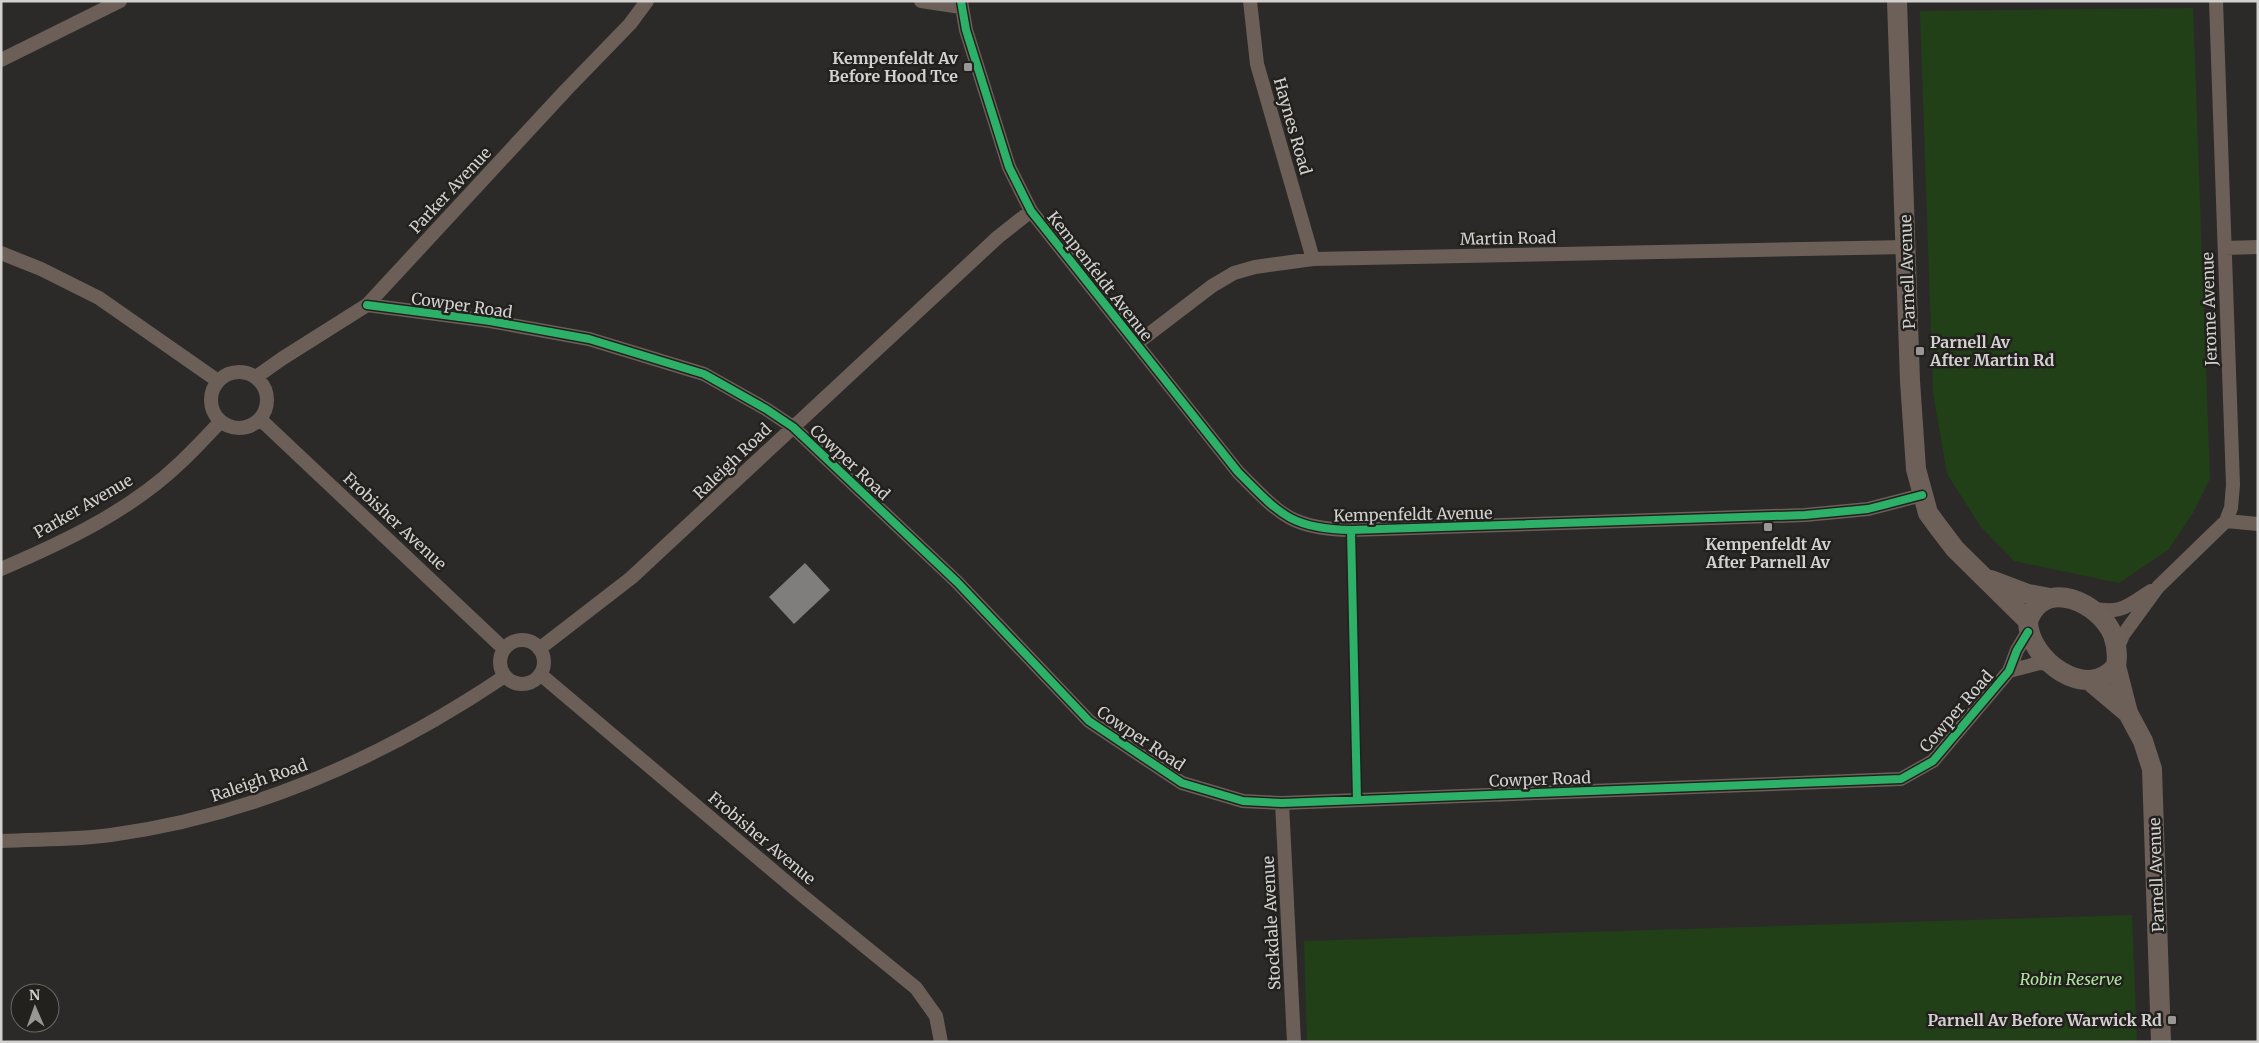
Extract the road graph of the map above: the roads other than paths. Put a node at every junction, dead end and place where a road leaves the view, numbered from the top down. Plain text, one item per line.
1 (120, 1) edge
2 (647, 1) edge
3 (921, 1) edge
4 (1250, 1) edge
5 (1897, 1) edge
6 (2216, 1) edge
7 (961, 4) edge
8 (1, 60) edge
9 (1031, 212) junction
10 (1906, 247) junction
11 (2258, 247) edge
12 (2225, 248) junction
13 (1, 253) edge
14 (1313, 259) junction
15 (367, 305) junction
16 (1136, 344) junction
17 (256, 377) junction
18 (218, 381) junction
19 (260, 420) junction
20 (220, 422) junction
21 (793, 427) junction
22 (1922, 495) junction
23 (2226, 521) junction
24 (2258, 524) edge
25 (1, 569) edge
26 (1987, 578) junction
27 (2158, 587) junction
28 (2050, 598) junction
29 (2089, 607) junction
30 (2028, 626) junction
31 (504, 648) junction
32 (538, 648) junction
33 (2117, 657) junction
34 (2052, 664) junction
35 (2009, 671) junction
36 (540, 674) junction
37 (505, 676) junction
38 (2090, 681) junction
39 (2128, 713) junction
40 (1282, 802) junction
41 (1, 840) edge
42 (941, 1042) edge
43 (1294, 1042) edge
44 (2161, 1042) edge

1 - 8 street
2 - 15 street, Parker Avenue
3 - 7 street
4 - 14 street, Haynes Road
5 - 10 street, Parnell Avenue
6 - 12 street, Jerome Avenue
7 - 9 street, Kempenfeldt Avenue
9 - 16 street, Kempenfeldt Avenue
9 - 21 street, Raleigh Road
10 - 14 street, Martin Road
10 - 22 street, Parnell Avenue
11 - 12 street
12 - 23 street, Jerome Avenue
13 - 18 street
14 - 16 street, Martin Road
15 - 17 street, Parker Avenue
15 - 21 street, Cowper Road
16 - 22 street, Kempenfeldt Avenue
17 - 18 street
17 - 19 street
18 - 20 street
19 - 20 street
19 - 31 street, Frobisher Avenue
20 - 25 street, Parker Avenue
21 - 32 street, Raleigh Road
21 - 40 street, Cowper Road
22 - 26 street, Parnell Avenue
23 - 24 street
23 - 27 street
26 - 28 street, Parnell Avenue
26 - 30 street, Parnell Avenue
27 - 29 street
27 - 33 street
28 - 29 street, Parnell Avenue
28 - 30 street
29 - 33 street, Parnell Avenue
30 - 34 street, Parnell Avenue
30 - 35 street, Cowper Road
31 - 32 street
31 - 37 street
32 - 36 street
33 - 38 street
33 - 39 street, Parnell Avenue
34 - 35 street, Cowper Road
34 - 38 street, Parnell Avenue
35 - 40 street, Cowper Road
36 - 37 street
36 - 42 street, Frobisher Avenue
37 - 41 street, Raleigh Road
38 - 39 street, Parnell Avenue
39 - 44 street, Parnell Avenue
40 - 43 street, Stockdale Avenue

